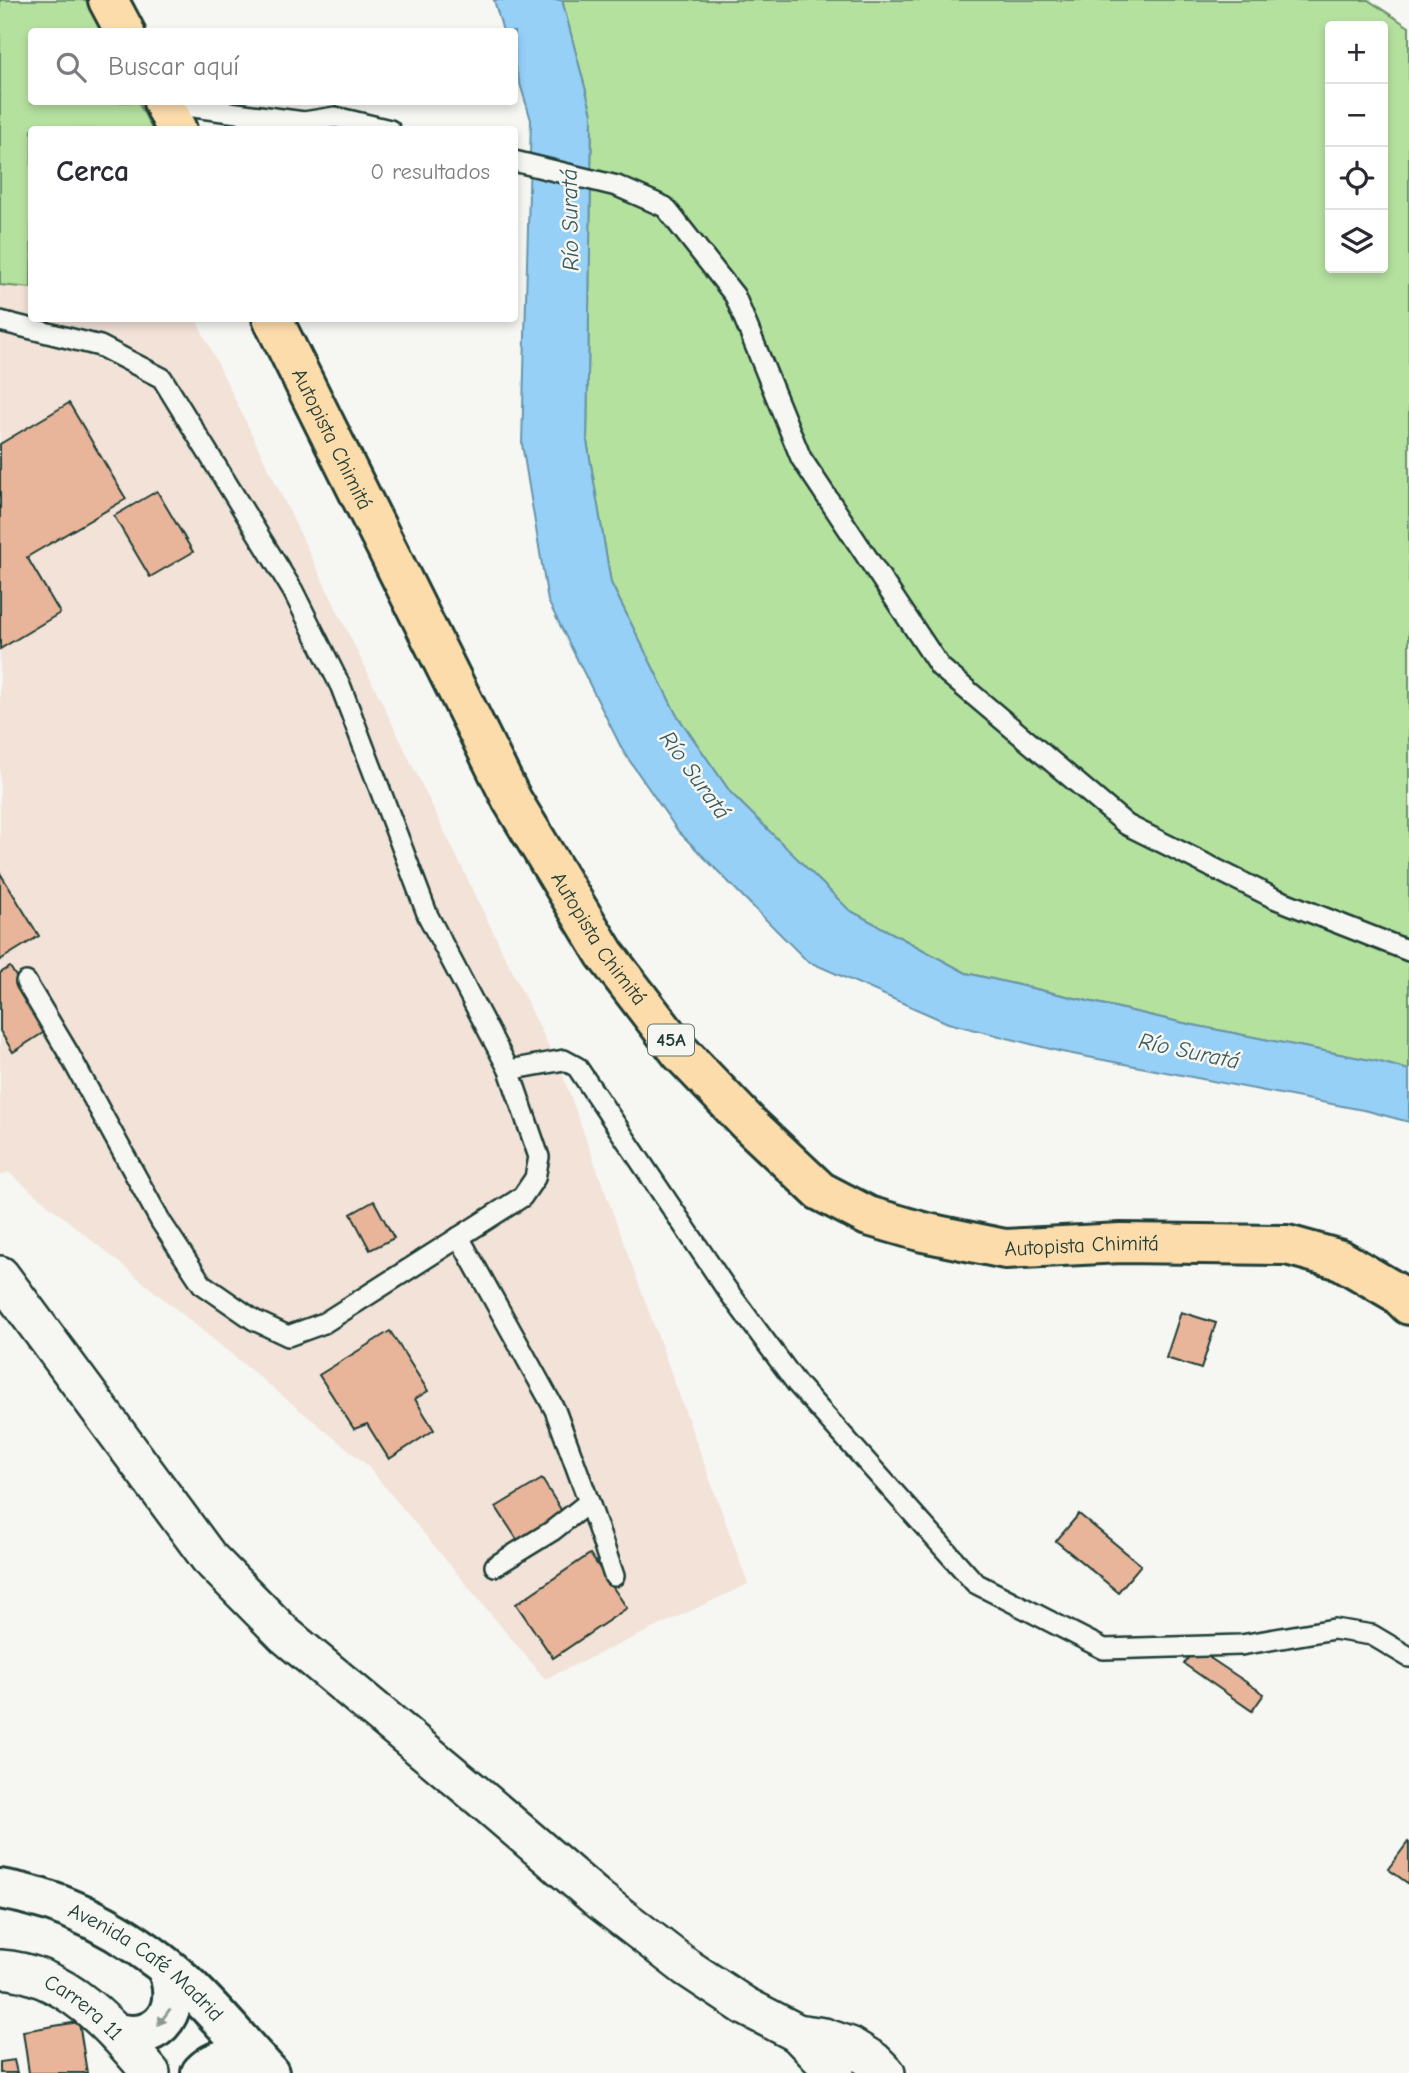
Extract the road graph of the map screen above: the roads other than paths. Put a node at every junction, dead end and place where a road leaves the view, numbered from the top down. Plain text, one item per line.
1 (108, 0) edge
2 (123, 28) edge
3 (168, 111) edge
4 (376, 126) edge
5 (518, 162) edge
6 (0, 321) edge
7 (273, 322) edge
8 (1409, 951) edge
9 (26, 982) dead end
10 (509, 1070) junction
11 (459, 1237) junction
12 (0, 1275) edge
13 (1409, 1304) edge
14 (589, 1502) junction
15 (495, 1566) dead end
16 (614, 1576) dead end
17 (1409, 1657) edge
18 (0, 1889) edge
19 (166, 1967) junction
20 (0, 1969) edge
21 (117, 2033) junction
22 (797, 2033) junction
23 (264, 2067) edge
24 (151, 2073) edge
25 (201, 2073) edge
26 (835, 2073) edge
27 (886, 2073) edge

1 - 2 highway
3 - 4 lane
5 - 8 lane
6 - 10 lane
7 - 13 highway, Autopista Chimitá / 45A
9 - 11 lane
10 - 11 lane
10 - 17 lane
11 - 14 lane
12 - 22 street
14 - 15 lane
14 - 16 lane
18 - 19 street, Avenida Café Madrid
19 -> 21 street
19 - 23 street, Avenida Café Madrid
20 - 21 street, Carrera 11
21 - 24 street, Carrera 11
22 - 26 street
22 - 27 street
23 - 25 street

